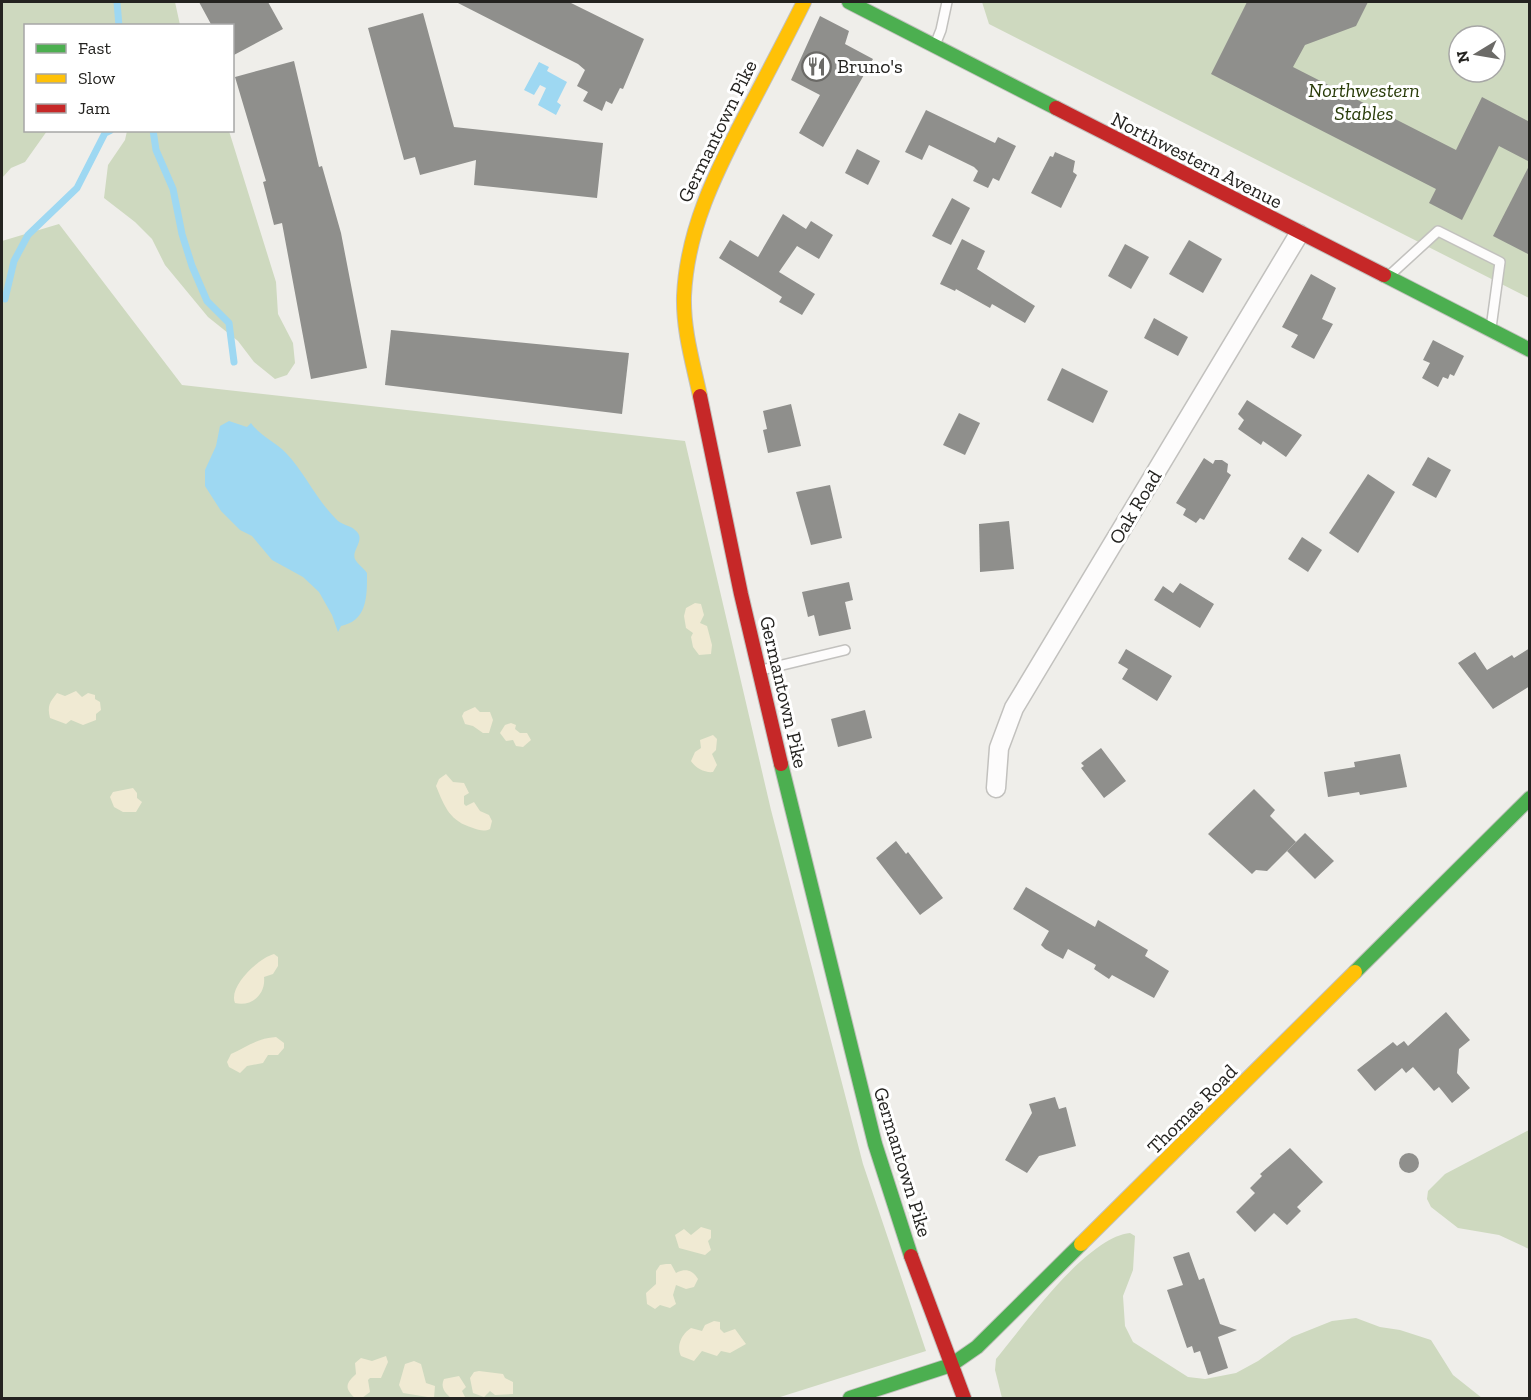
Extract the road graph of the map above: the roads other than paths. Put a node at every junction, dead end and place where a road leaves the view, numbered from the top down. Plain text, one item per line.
1 (804, 2) edge
2 (849, 2) edge
3 (947, 2) edge
4 (934, 47) junction
5 (1299, 234) junction
6 (1387, 278) junction
7 (1491, 331) junction
8 (1530, 350) edge
9 (845, 650) dead end
10 (759, 671) junction
11 (996, 788) dead end
12 (1530, 798) edge
13 (951, 1365) junction
14 (850, 1398) edge
15 (964, 1398) edge

1 - 10 street, Germantown Pike
2 - 4 street, Northwestern Avenue
3 - 4 lane
4 - 5 street, Northwestern Avenue
5 - 6 street, Northwestern Avenue
5 - 11 street, Oak Road
6 - 7 street, Northwestern Avenue
6 - 7 lane
7 - 8 street, Northwestern Avenue
9 - 10 lane
10 - 13 street, Germantown Pike
12 - 13 street, Thomas Road
13 - 14 street, Thomas Road
13 - 15 street, Germantown Pike

